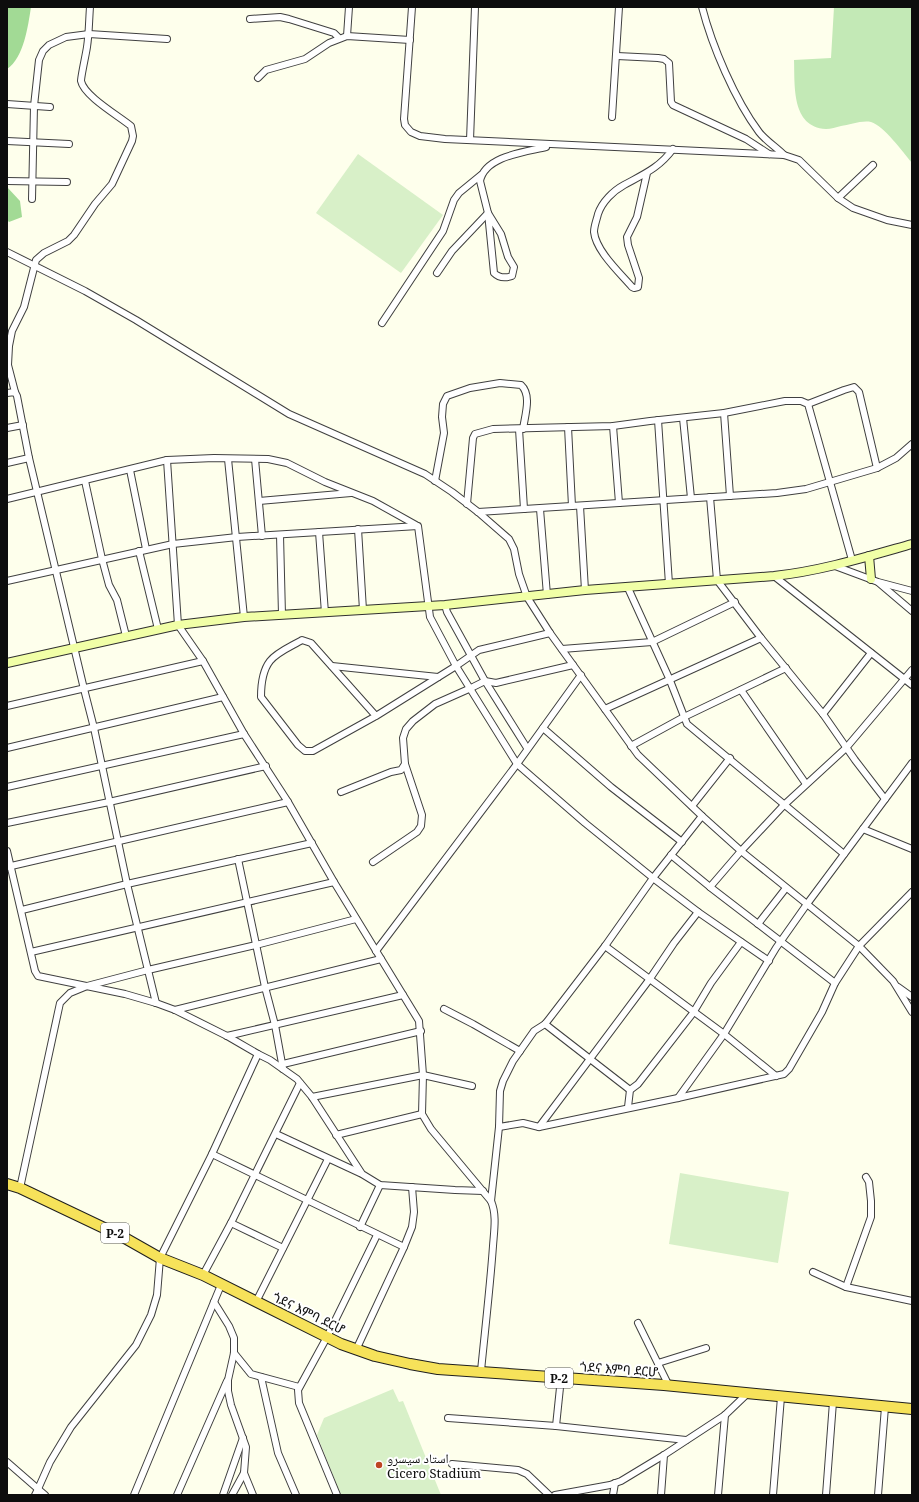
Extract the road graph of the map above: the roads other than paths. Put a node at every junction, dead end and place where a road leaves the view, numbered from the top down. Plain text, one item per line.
1 (90, 7) edge
2 (349, 7) edge
3 (412, 7) edge
4 (475, 7) edge
5 (619, 7) edge
6 (702, 7) edge
7 (250, 20) dead end
8 (89, 34) junction
9 (347, 36) junction
10 (339, 38) junction
11 (167, 39) dead end
12 (410, 40) junction
13 (617, 56) junction
14 (258, 78) dead end
15 (7, 104) edge
16 (34, 106) junction
17 (50, 107) dead end
18 (612, 117) dead end
19 (470, 140) junction
20 (7, 141) edge
21 (33, 143) junction
22 (68, 144) dead end
23 (553, 145) junction
24 (673, 149) junction
25 (770, 154) junction
26 (784, 155) junction
27 (873, 165) dead end
28 (647, 173) junction
29 (481, 175) junction
30 (7, 181) edge
31 (32, 181) junction
32 (66, 182) dead end
33 (838, 198) junction
34 (32, 199) dead end
35 (488, 214) junction
36 (912, 225) edge
37 (7, 252) edge
38 (35, 265) junction
39 (437, 273) dead end
40 (382, 323) dead end
41 (15, 392) junction
42 (7, 393) edge
43 (808, 404) junction
44 (724, 413) junction
45 (683, 418) junction
46 (658, 420) junction
47 (23, 425) junction
48 (613, 426) junction
49 (568, 427) junction
50 (7, 428) edge
51 (521, 429) junction
52 (912, 444) edge
53 (29, 458) junction
54 (228, 459) junction
55 (256, 459) junction
56 (167, 460) junction
57 (7, 463) edge
58 (877, 468) junction
59 (130, 470) junction
60 (85, 480) junction
61 (435, 481) junction
62 (829, 482) junction
63 (37, 492) junction
64 (353, 493) junction
65 (730, 496) junction
66 (710, 497) junction
67 (690, 498) junction
68 (7, 499) edge
69 (664, 500) junction
70 (260, 501) junction
71 (619, 503) junction
72 (467, 504) junction
73 (572, 506) junction
74 (580, 506) junction
75 (524, 509) junction
76 (540, 509) junction
77 (478, 512) junction
78 (416, 525) junction
79 (358, 529) junction
80 (319, 532) junction
81 (280, 535) junction
82 (262, 536) junction
83 (236, 537) junction
84 (173, 544) junction
85 (912, 544) edge
86 (142, 550) junction
87 (869, 556) junction
88 (102, 559) junction
89 (852, 560) junction
90 (835, 566) junction
91 (56, 569) junction
92 (774, 576) junction
93 (717, 580) junction
94 (7, 581) edge
95 (874, 581) junction
96 (669, 584) junction
97 (628, 588) junction
98 (585, 590) junction
99 (912, 591) edge
100 (547, 594) junction
101 (527, 597) junction
102 (735, 602) junction
103 (445, 605) junction
104 (428, 606) junction
105 (363, 610) junction
106 (912, 611) edge
107 (325, 613) junction
108 (282, 615) junction
109 (244, 617) junction
110 (178, 625) junction
111 (158, 629) junction
112 (550, 633) junction
113 (126, 636) junction
114 (761, 638) junction
115 (652, 642) junction
116 (74, 648) junction
117 (562, 649) junction
118 (871, 653) junction
119 (470, 654) junction
120 (203, 661) junction
121 (7, 663) edge
122 (573, 665) junction
123 (332, 666) junction
124 (456, 666) junction
125 (786, 668) junction
126 (912, 670) edge
127 (581, 675) junction
128 (438, 677) junction
129 (669, 678) junction
130 (905, 680) junction
131 (485, 681) junction
132 (912, 685) edge
133 (471, 688) junction
134 (84, 689) junction
135 (741, 690) junction
136 (224, 697) junction
137 (7, 706) edge
138 (605, 709) junction
139 (824, 714) junction
140 (376, 716) junction
141 (684, 717) junction
142 (94, 728) junction
143 (543, 728) junction
144 (244, 734) junction
145 (631, 746) junction
146 (7, 748) edge
147 (528, 748) junction
148 (846, 748) junction
149 (730, 758) junction
150 (912, 763) edge
151 (404, 764) junction
152 (517, 764) junction
153 (102, 766) junction
154 (266, 766) junction
155 (806, 784) junction
156 (7, 787) edge
157 (341, 792) dead end
158 (885, 799) junction
159 (109, 802) junction
160 (288, 802) junction
161 (784, 805) junction
162 (692, 806) junction
163 (702, 816) junction
164 (7, 823) edge
165 (863, 829) junction
166 (118, 841) junction
167 (682, 842) junction
168 (312, 843) junction
169 (912, 849) edge
170 (7, 851) edge
171 (741, 851) junction
172 (844, 854) junction
173 (671, 855) junction
174 (238, 859) junction
175 (373, 862) dead end
176 (9, 866) edge
177 (653, 878) junction
178 (334, 882) junction
179 (127, 884) junction
180 (710, 887) junction
181 (786, 888) junction
182 (912, 892) edge
183 (247, 902) junction
184 (806, 904) junction
185 (22, 910) junction
186 (698, 912) junction
187 (356, 919) junction
188 (758, 924) junction
189 (137, 928) junction
190 (782, 941) junction
191 (741, 942) junction
192 (256, 945) junction
193 (605, 946) junction
194 (859, 946) junction
195 (376, 951) junction
196 (32, 952) junction
197 (380, 959) junction
198 (769, 961) junction
199 (148, 970) junction
200 (649, 980) junction
201 (835, 983) junction
202 (87, 986) junction
203 (897, 986) junction
204 (265, 987) junction
205 (403, 994) junction
206 (912, 997) edge
207 (156, 1003) junction
208 (444, 1009) dead end
209 (175, 1010) junction
210 (912, 1012) edge
211 (693, 1013) junction
212 (275, 1024) junction
213 (545, 1024) junction
214 (421, 1031) junction
215 (724, 1034) junction
216 (227, 1036) junction
217 (520, 1051) junction
218 (258, 1054) junction
219 (590, 1059) junction
220 (283, 1066) junction
221 (424, 1075) junction
222 (776, 1076) junction
223 (300, 1083) junction
224 (472, 1086) dead end
225 (630, 1090) junction
226 (312, 1097) junction
227 (678, 1098) junction
228 (628, 1108) junction
229 (422, 1114) junction
230 (538, 1126) junction
231 (499, 1127) junction
232 (276, 1134) junction
233 (336, 1136) junction
234 (212, 1154) junction
235 (328, 1159) junction
236 (362, 1174) junction
237 (254, 1175) junction
238 (866, 1177) dead end
239 (7, 1184) edge
240 (380, 1185) junction
241 (412, 1187) junction
242 (20, 1188) junction
243 (483, 1191) junction
244 (307, 1200) junction
245 (491, 1201) junction
246 (231, 1223) junction
247 (360, 1227) junction
248 (378, 1235) junction
249 (404, 1247) junction
250 (283, 1248) junction
251 (160, 1258) junction
252 (813, 1272) dead end
253 (203, 1276) junction
254 (221, 1285) junction
255 (846, 1287) junction
256 (912, 1301) edge
257 (214, 1302) junction
258 (256, 1302) junction
259 (638, 1323) dead end
260 (327, 1337) junction
261 (706, 1348) dead end
262 (356, 1350) junction
263 (234, 1352) junction
264 (658, 1363) junction
265 (481, 1371) junction
266 (260, 1376) junction
267 (561, 1378) junction
268 (228, 1380) junction
269 (669, 1386) junction
270 (300, 1387) junction
271 (749, 1393) junction
272 (781, 1397) junction
273 (833, 1402) junction
274 (885, 1407) junction
275 (912, 1409) edge
276 (725, 1415) junction
277 (448, 1418) dead end
278 (556, 1426) junction
279 (243, 1438) junction
280 (686, 1440) junction
281 (664, 1455) junction
282 (7, 1462) edge
283 (452, 1464) dead end
284 (244, 1473) junction
285 (615, 1483) junction
286 (36, 1492) edge
287 (45, 1495) edge
288 (134, 1495) edge
289 (177, 1495) edge
290 (223, 1495) edge
291 (232, 1495) edge
292 (253, 1495) edge
293 (296, 1495) edge
294 (337, 1495) edge
295 (549, 1495) edge
296 (555, 1495) edge
297 (613, 1495) edge
298 (661, 1495) edge
299 (718, 1495) edge
300 (773, 1495) edge
301 (826, 1495) edge
302 (878, 1495) edge

1 - 8 street
2 - 9 street
3 - 12 street
4 - 19 street
5 - 13 street
6 - 26 street
7 - 10 street
8 - 11 street
8 - 16 street
8 - 38 street
9 - 10 street
9 - 12 street
10 - 14 street
12 - 19 street
13 - 18 street
13 - 25 street
15 - 16 street
16 - 17 street
16 - 21 street
19 - 23 street
20 - 21 street
21 - 22 street
21 - 31 street
23 - 24 street
23 - 29 street
24 - 25 street
24 - 28 street
25 - 26 street
26 - 33 street
27 - 33 street
28 - 28 street
29 - 35 street
29 - 40 street
30 - 31 street
31 - 32 street
31 - 34 street
33 - 36 street
35 - 35 street
35 - 39 street
37 - 38 street
38 - 41 street
38 - 61 street
41 - 42 street
41 - 47 street
43 - 44 street
43 - 58 street
43 - 62 street
44 - 45 street
44 - 65 street
45 - 46 street
45 - 67 street
46 - 48 street
46 - 69 street
47 - 50 street
47 - 53 street
48 - 49 street
48 - 71 street
49 - 51 street
49 - 73 street
51 - 61 street
51 - 72 street
51 - 75 street
52 - 58 street
53 - 57 street
53 - 63 street
54 - 55 street
54 - 56 street
54 - 83 street
55 - 64 street
55 - 70 street
56 - 59 street
56 - 84 street
58 - 62 street
59 - 60 street
59 - 86 street
60 - 63 street
60 - 88 street
61 - 72 street
62 - 65 street
62 - 89 street
63 - 68 street
63 - 91 street
64 - 70 street
64 - 78 street
65 - 66 street
66 - 67 street
66 - 93 street
67 - 69 street
69 - 71 street
69 - 96 street
70 - 82 street
71 - 74 street
72 - 77 street
73 - 74 street
73 - 76 street
74 - 98 street
75 - 76 street
75 - 77 street
76 - 100 street
77 - 101 street
78 - 79 street
78 - 104 street
79 - 80 street
79 - 105 street
80 - 81 street
80 - 107 street
81 - 82 street
81 - 108 street
82 - 83 street
83 - 84 street
83 - 109 street
84 - 86 street
84 - 110 street
85 - 87 main road
86 - 88 street
86 - 111 street
87 - 89 main road
87 - 95 main road
88 - 91 street
88 - 113 street
89 - 90 main road
90 - 92 main road
90 - 95 street
91 - 94 street
91 - 116 street
92 - 93 main road
92 - 118 street
93 - 96 main road
93 - 102 street
95 - 99 street
95 - 106 street
96 - 97 main road
97 - 98 main road
97 - 115 street
98 - 100 main road
100 - 101 main road
101 - 103 main road
101 - 112 street
102 - 114 street
102 - 115 street
103 - 104 main road
103 - 119 street
104 - 105 main road
104 - 124 street
105 - 107 main road
107 - 108 main road
108 - 109 main road
109 - 110 main road
110 - 111 main road
110 - 120 street
111 - 113 main road
112 - 117 street
112 - 119 street
113 - 116 main road
114 - 125 street
114 - 129 street
115 - 117 street
115 - 129 street
116 - 121 main road
116 - 134 street
117 - 122 street
118 - 130 street
118 - 139 street
119 - 124 street
119 - 131 street
120 - 134 street
120 - 136 street
122 - 127 street
122 - 131 street
123 - 128 street
123 - 140 street
123 - 140 street
124 - 128 street
124 - 133 street
125 - 135 street
125 - 139 street
126 - 130 street
127 - 138 street
127 - 143 street
128 - 140 street
129 - 138 street
129 - 141 street
130 - 132 street
130 - 148 street
131 - 133 street
131 - 147 street
133 - 151 street
133 - 152 street
134 - 137 street
134 - 142 street
135 - 141 street
135 - 155 street
136 - 142 street
136 - 144 street
138 - 145 street
139 - 148 street
141 - 145 street
141 - 149 street
142 - 146 street
142 - 153 street
143 - 147 street
143 - 167 street
144 - 153 street
144 - 154 street
145 - 162 street
147 - 152 street
148 - 155 street
148 - 158 street
149 - 161 street
149 - 162 street
150 - 158 street
151 - 157 street
151 - 175 street
152 - 177 street
152 - 195 street
153 - 156 street
153 - 159 street
154 - 159 street
154 - 160 street
155 - 161 street
158 - 165 street
159 - 164 street
159 - 166 street
160 - 166 street
160 - 168 street
161 - 171 street
161 - 172 street
162 - 163 street
163 - 167 street
163 - 171 street
165 - 169 street
165 - 172 street
166 - 176 street
166 - 179 street
167 - 173 street
168 - 174 street
168 - 178 street
170 - 176 street
171 - 180 street
171 - 181 street
172 - 184 street
173 - 177 street
173 - 180 street
174 - 179 street
174 - 183 street
176 - 185 street
177 - 186 street
177 - 193 street
178 - 183 street
178 - 187 street
179 - 185 street
179 - 189 street
180 - 188 street
181 - 184 street
181 - 188 street
182 - 194 street
183 - 189 street
183 - 192 street
184 - 190 street
184 - 194 street
185 - 196 street
186 - 191 street
186 - 200 street
187 - 192 street
187 - 195 street
188 - 190 street
189 - 196 street
189 - 199 street
190 - 198 street
190 - 201 street
191 - 198 street
191 - 211 street
192 - 199 street
192 - 204 street
193 - 200 street
193 - 213 street
194 - 201 street
194 - 203 street
195 - 197 street
196 - 202 street
197 - 204 street
197 - 205 street
198 - 215 street
199 - 202 street
199 - 207 street
200 - 211 street
200 - 219 street
201 - 222 street
202 - 207 street
202 - 242 street
203 - 206 street
203 - 210 street
204 - 209 street
204 - 212 street
205 - 212 street
205 - 214 street
207 - 209 street
208 - 217 street
209 - 216 street
211 - 215 street
211 - 225 street
212 - 216 street
212 - 220 street
213 - 217 street
213 - 219 street
214 - 220 street
214 - 221 street
215 - 222 street
215 - 227 street
216 - 218 street
217 - 231 street
218 - 220 street
218 - 234 street
219 - 225 street
219 - 230 street
220 - 223 street
221 - 224 street
221 - 226 street
221 - 229 street
222 - 227 street
223 - 226 street
223 - 232 street
225 - 228 street
226 - 233 street
227 - 228 street
228 - 230 street
229 - 233 street
229 - 243 street
230 - 231 street
231 - 245 street
232 - 235 street
232 - 237 street
233 - 236 street
234 - 237 street
234 - 251 street
235 - 236 street
235 - 244 street
236 - 240 street
237 - 244 street
237 - 246 street
238 - 255 street
239 - 242 highway, P-2
240 - 241 street
240 - 247 street
241 - 243 street
241 - 249 street
242 - 251 highway, P-2
243 - 245 street
244 - 247 street
244 - 250 street
245 - 265 street
246 - 250 street
246 - 253 street
247 - 248 street
248 - 249 street
248 - 260 street
249 - 262 street
250 - 258 street
251 - 253 highway, P-2
251 - 286 street
252 - 255 street
253 - 254 highway, P-2
254 - 257 street
254 - 258 highway, ጎደና እምባ ደርሆ / P-2
255 - 256 street
257 - 263 street
257 - 288 street
258 - 260 highway, ጎደና እምባ ደርሆ / P-2
259 - 264 street
260 - 262 highway, ጎደና እምባ ደርሆ / P-2
260 - 270 street
261 - 264 street
262 - 265 highway, ጎደና እምባ ደርሆ / P-2
263 - 266 street
263 - 268 street
264 - 269 street
265 - 267 highway, ጎደና እምባ ደርሆ / P-2
266 - 270 street
266 - 293 street
267 - 269 highway, ጎደና እምባ ደርሆ / P-2
267 - 278 street
268 - 279 street
268 - 289 street
269 - 271 highway, ጎደና እምባ ደርሆ / P-2
270 - 294 street
271 - 272 highway, ጎደና እምባ ደርሆ / P-2
271 - 276 street
272 - 273 highway, ጎደና እምባ ደርሆ / P-2
272 - 300 street
273 - 274 highway, ጎደና እምባ ደርሆ / P-2
273 - 301 street
274 - 275 highway, ጎደና እምባ ደርሆ / P-2
274 - 302 street
276 - 280 street
276 - 299 street
277 - 278 street
278 - 280 street
279 - 284 street
279 - 290 street
280 - 281 street
281 - 285 street
281 - 298 street
282 - 286 street
283 - 295 street
284 - 291 street
284 - 292 street
285 - 296 street
285 - 297 street
286 - 287 street

